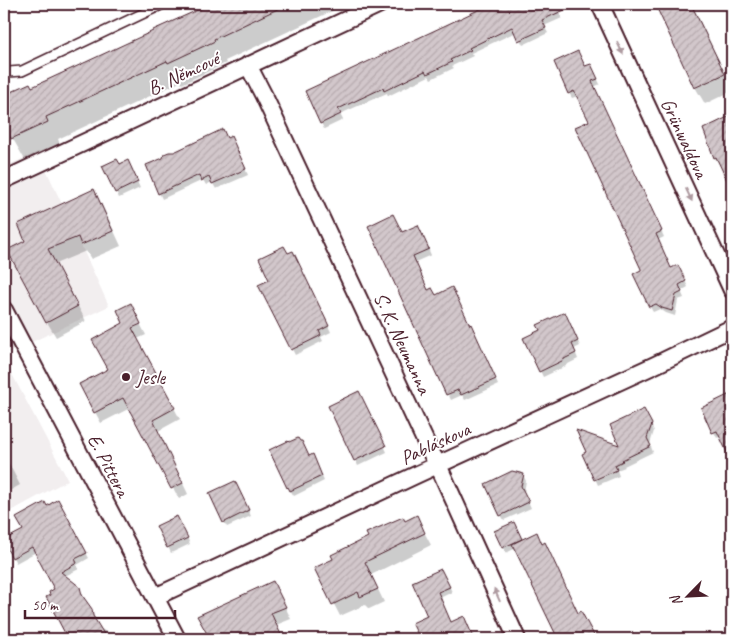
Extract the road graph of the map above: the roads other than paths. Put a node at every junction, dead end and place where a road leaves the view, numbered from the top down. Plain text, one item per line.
1 (163, 4) edge
2 (380, 4) edge
3 (600, 4) edge
4 (248, 65) junction
5 (4, 70) edge
6 (4, 180) edge
7 (732, 290) edge
8 (4, 310) edge
9 (732, 328) edge
10 (438, 465) junction
11 (155, 597) junction
12 (177, 639) edge
13 (517, 639) edge

1 - 5 lane
2 - 4 street, B. Němcové
3 -> 7 street, Grünwaldova
4 - 6 street, B. Němcové
4 - 10 street, S. K. Neumanna
8 - 11 street, E. Pittera
9 - 10 street, Pabláskova
10 - 11 street, Pabláskova
13 -> 10 street, S. K. Neumanna
11 - 12 street, E. Pittera

